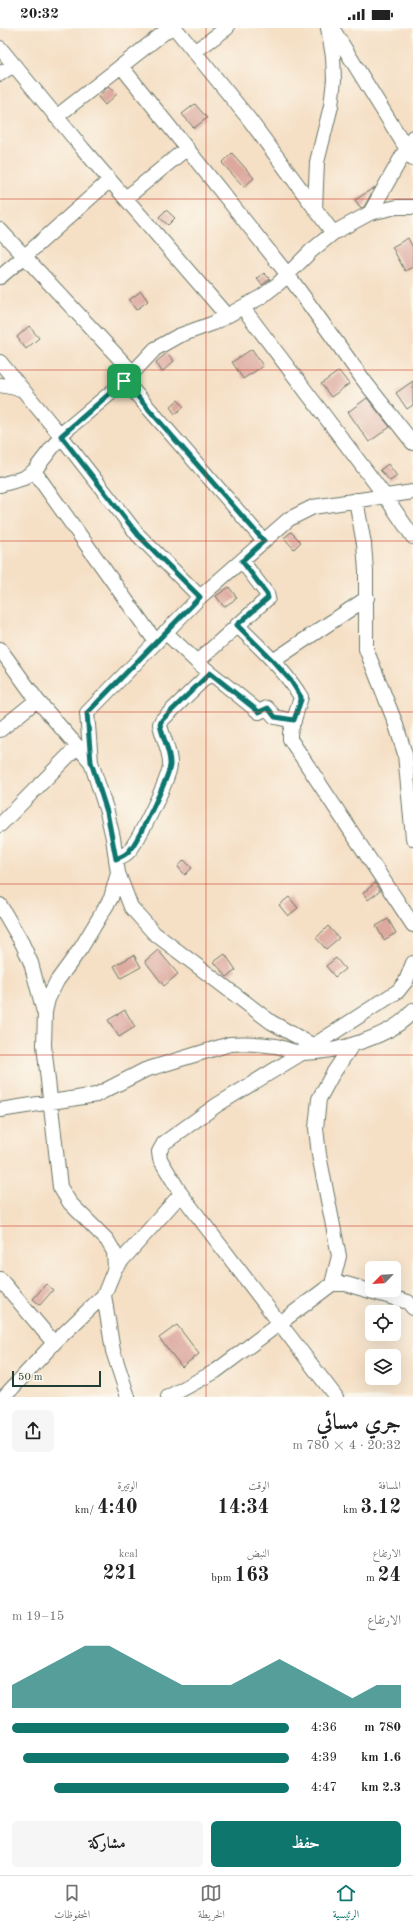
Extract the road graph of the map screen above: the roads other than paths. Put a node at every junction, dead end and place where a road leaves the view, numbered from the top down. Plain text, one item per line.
1 (170, 28) edge
2 (175, 28) edge
3 (227, 28) edge
4 (328, 28) edge
5 (332, 28) edge
6 (0, 48) edge
7 (194, 52) junction
8 (13, 65) junction
9 (121, 66) junction
10 (0, 74) edge
11 (56, 117) junction
12 (187, 148) junction
13 (411, 148) edge
14 (110, 180) junction
15 (126, 198) junction
16 (413, 207) edge
17 (315, 209) junction
18 (370, 213) junction
19 (0, 230) edge
20 (333, 233) junction
21 (25, 256) junction
22 (288, 275) junction
23 (0, 277) edge
24 (243, 308) junction
25 (227, 316) junction
26 (0, 362) edge
27 (129, 377) junction
28 (0, 385) edge
29 (21, 389) junction
30 (61, 436) junction
31 (413, 443) edge
32 (34, 471) junction
33 (0, 485) edge
34 (413, 492) edge
35 (385, 496) junction
36 (356, 500) junction
37 (413, 537) edge
38 (264, 541) junction
39 (242, 561) junction
40 (200, 597) junction
41 (367, 598) junction
42 (237, 625) junction
43 (161, 637) junction
44 (0, 649) edge
45 (273, 661) junction
46 (197, 662) junction
47 (210, 673) junction
48 (37, 700) junction
49 (294, 720) junction
50 (0, 730) edge
51 (77, 748) junction
52 (91, 762) junction
53 (0, 825) edge
54 (413, 838) edge
55 (117, 866) junction
56 (0, 905) edge
57 (413, 925) edge
58 (413, 963) edge
59 (413, 1010) edge
60 (44, 1012) junction
61 (352, 1045) junction
62 (314, 1046) junction
63 (302, 1053) junction
64 (52, 1102) junction
65 (0, 1110) edge
66 (181, 1194) junction
67 (115, 1268) junction
68 (0, 1279) edge
69 (332, 1284) junction
70 (104, 1295) junction
71 (411, 1302) edge
72 (278, 1324) junction
73 (54, 1343) junction
74 (4, 1397) edge
75 (128, 1397) edge
76 (168, 1397) edge
77 (336, 1397) edge

1 - 9 street
2 - 7 street
3 - 7 street
4 - 17 street
5 - 13 street
6 - 8 street
7 - 17 street
8 - 10 street
8 - 11 street
9 - 11 street
9 - 12 street
11 - 14 street
12 - 15 street
12 - 22 street
13 - 18 street
14 - 15 street
14 - 21 street
15 - 25 street
16 - 18 street
17 - 20 street
18 - 20 street
19 - 21 street
20 - 22 street
21 - 23 street
21 - 27 street
22 - 24 street
22 - 31 street
24 - 25 street
24 - 35 street
25 - 27 street
26 - 29 street
27 - 30 street
27 - 38 street
28 - 29 street
29 - 30 street
30 - 32 street
30 - 40 street
32 - 33 street
32 - 43 street
34 - 35 street
35 - 36 street
35 - 37 street
36 - 38 street
36 - 41 street
38 - 39 street
39 - 40 street
39 - 42 street
40 - 43 street
41 - 45 street
41 - 54 street
42 - 45 street
42 - 46 street
43 - 46 street
43 - 52 street
44 - 48 street
45 - 49 street
46 - 47 street
47 - 49 street
47 - 55 street
48 - 50 street
48 - 51 street
49 - 57 street
51 - 52 street
51 - 53 street
52 - 55 street
55 - 60 street
55 - 62 street
56 - 60 street
58 - 62 street
59 - 61 street
60 - 64 street
61 - 63 street
61 - 69 street
62 - 63 street
63 - 64 street
63 - 66 street
64 - 65 street
64 - 67 street
66 - 67 street
66 - 72 street
67 - 70 street
68 - 73 street
69 - 71 street
69 - 72 street
70 - 73 street
70 - 75 street
72 - 76 street
72 - 77 street
73 - 74 street

